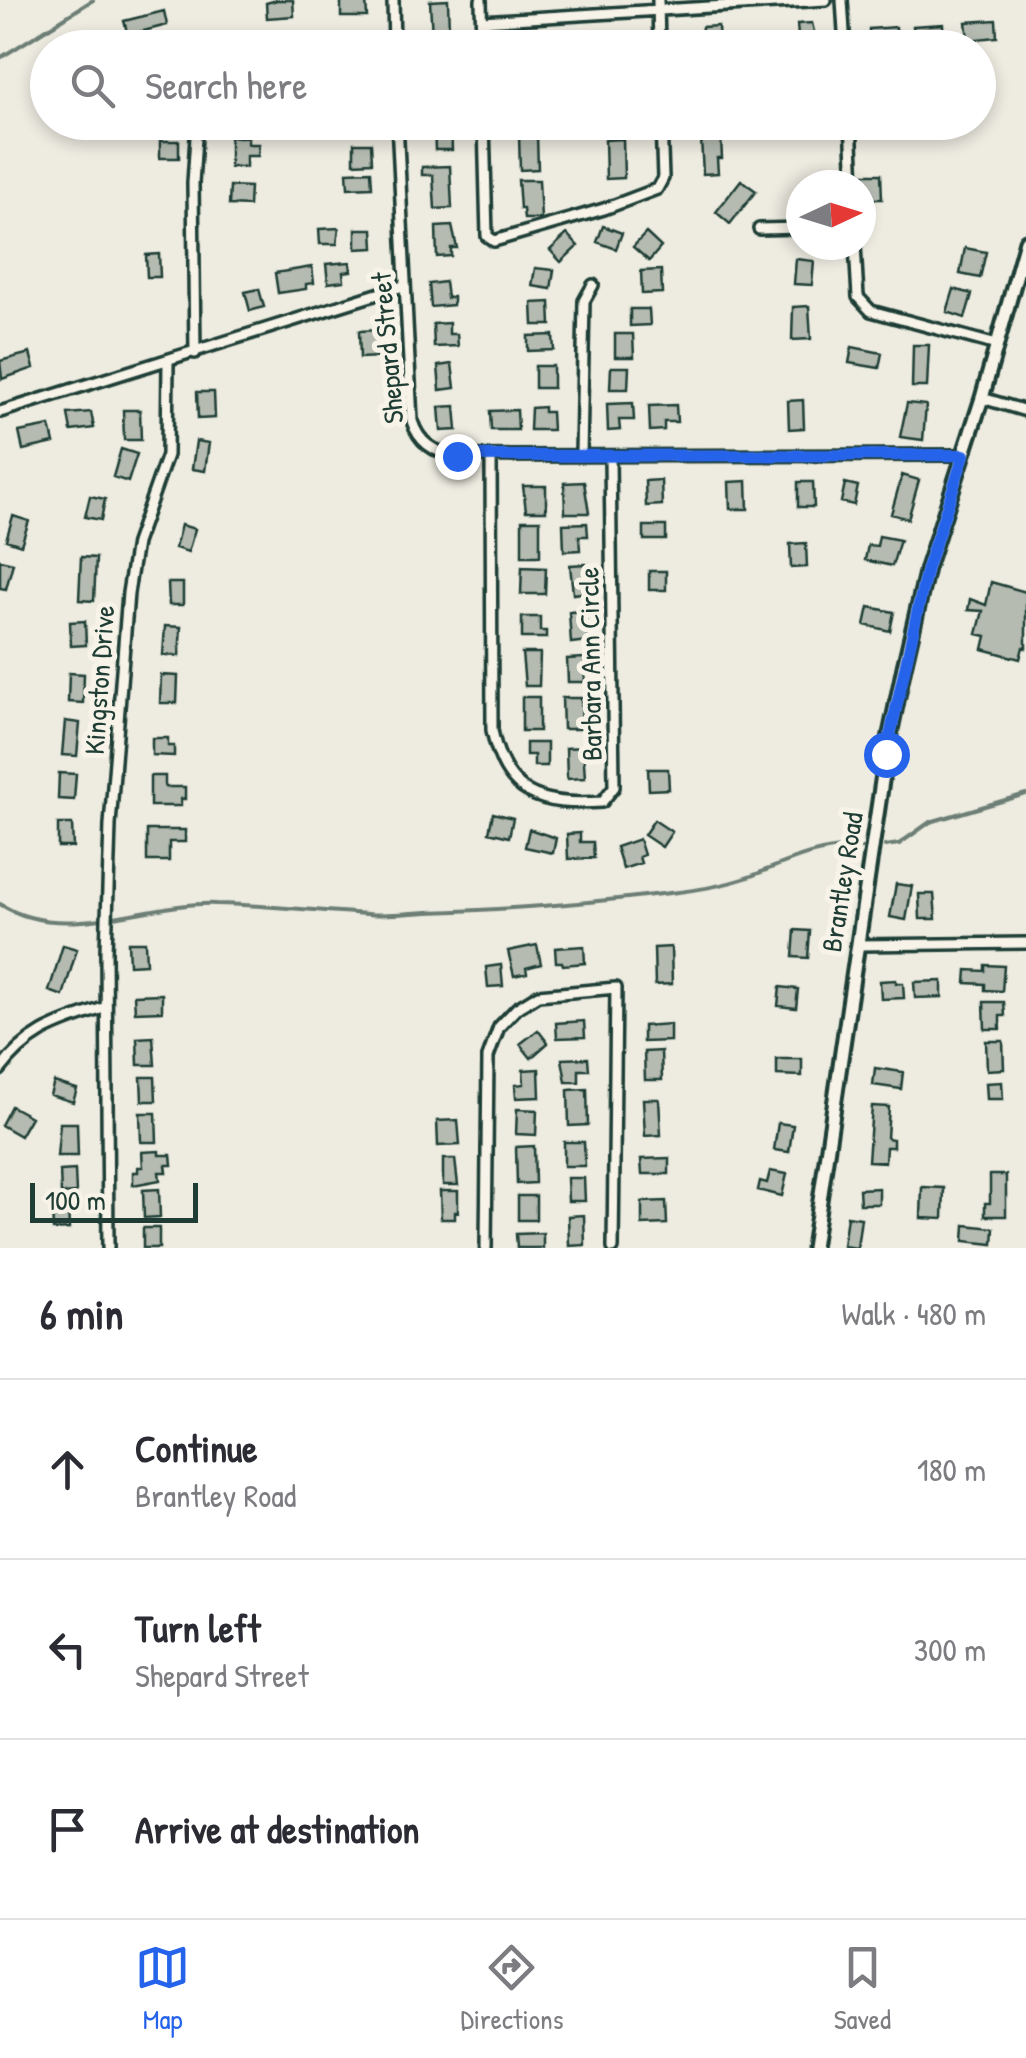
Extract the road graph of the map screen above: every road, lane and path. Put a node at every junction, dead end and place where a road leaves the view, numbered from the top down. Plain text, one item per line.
1 (393, 0) edge
2 (482, 0) edge
3 (826, 0) edge
4 (842, 0) edge
5 (658, 5) edge
6 (482, 21) junction
7 (394, 30) edge
8 (482, 30) edge
9 (659, 30) edge
10 (844, 30) edge
11 (195, 140) edge
12 (398, 140) edge
13 (484, 140) edge
14 (662, 140) edge
15 (852, 140) edge
16 (853, 170) edge
17 (786, 228) edge
18 (759, 229) dead end
19 (1026, 241) edge
20 (856, 260) edge
21 (593, 284) dead end
22 (403, 286) junction
23 (997, 345) junction
24 (195, 353) junction
25 (168, 362) junction
26 (982, 398) junction
27 (1026, 411) edge
28 (0, 412) edge
29 (964, 455) junction
30 (491, 456) junction
31 (581, 456) junction
32 (610, 456) junction
33 (858, 944) junction
34 (1026, 944) edge
35 (106, 1007) junction
36 (0, 1070) edge
37 (108, 1248) edge
38 (486, 1248) edge
39 (613, 1248) edge
40 (812, 1248) edge

1 - 7 street
2 - 6 street
3 - 5 street
4 - 10 street
5 - 6 street
5 - 9 street
6 - 8 street
11 - 24 street
12 - 22 street, Shepard Street
13 - 14 street
15 - 16 street
17 - 18 street
19 - 23 street, Brantley Road
20 - 23 street
21 - 31 street
22 - 24 street
22 - 30 street, Shepard Street
23 - 26 street, Brantley Road
24 - 25 street
25 - 28 street
25 - 35 street, Kingston Drive
26 - 27 street
26 - 29 street, Brantley Road
29 - 32 street, Shepard Street
29 - 33 street, Brantley Road
30 - 31 street, Shepard Street
30 - 32 street, Barbara Ann Circle
31 - 32 street, Shepard Street
33 - 34 street
33 - 40 street, Brantley Road
35 - 36 street
35 - 37 street, Kingston Drive
38 - 39 street

